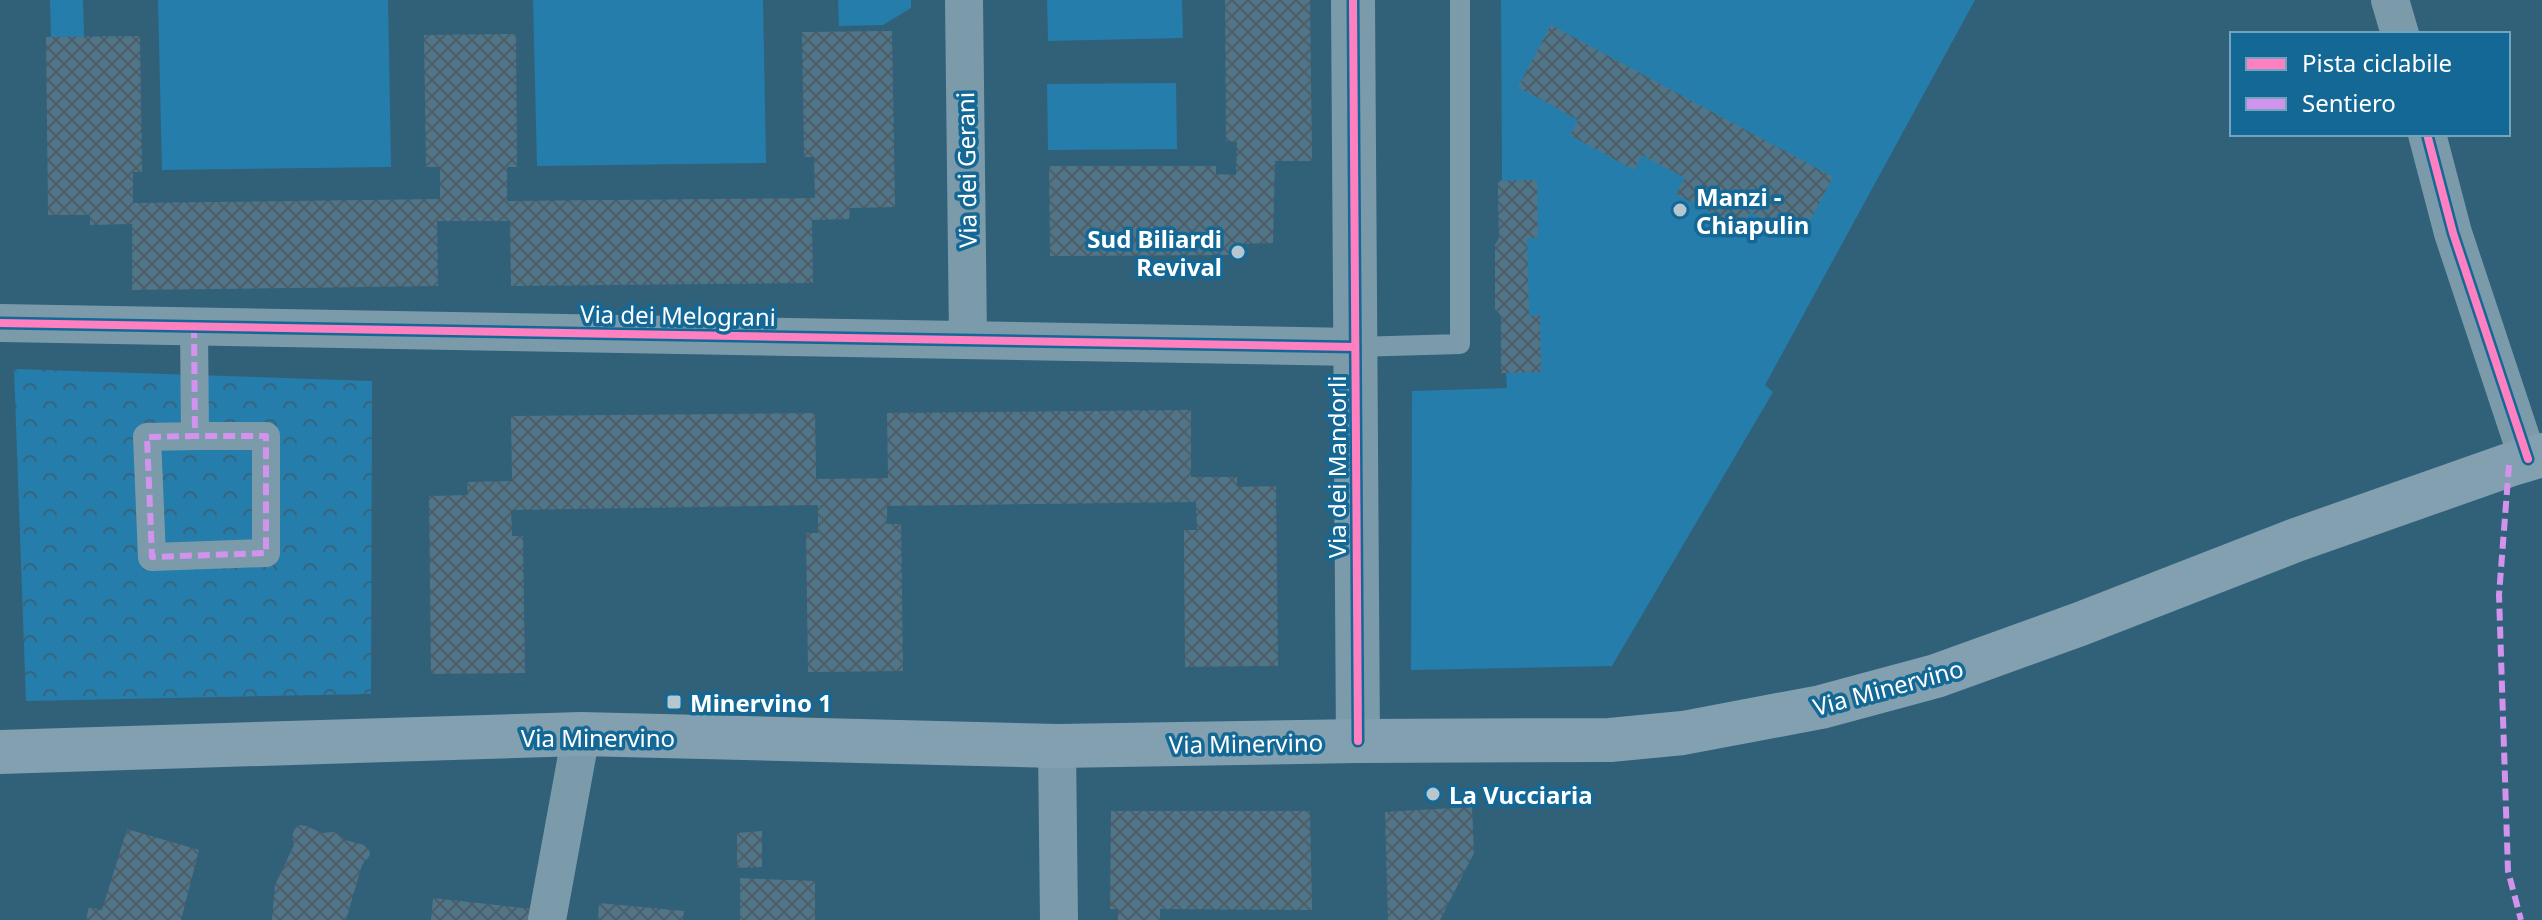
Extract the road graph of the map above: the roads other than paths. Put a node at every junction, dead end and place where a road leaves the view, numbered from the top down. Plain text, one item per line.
1 (964, 0) edge
2 (1353, 0) edge
3 (1460, 0) edge
4 (2390, 0) edge
5 (2399, 32) edge
6 (2428, 136) edge
7 (0, 323) edge
8 (194, 326) junction
9 (968, 340) junction
10 (1355, 347) junction
11 (195, 436) junction
12 (2535, 457) edge
13 (581, 734) junction
14 (1358, 741) junction
15 (1057, 746) junction
16 (0, 752) edge
17 (547, 920) edge
18 (1059, 920) edge

1 - 9 street, Via dei Gerani
2 - 10 street, Via dei Mandorli
3 - 10 lane
4 - 5 street
6 - 12 street
7 - 8 street, Via dei Melograni
8 - 9 street, Via dei Melograni
8 - 11 street
9 - 10 street, Via dei Melograni
10 - 14 street, Via dei Mandorli
11 - 11 street
12 - 14 main road, Via Minervino
13 - 15 main road, Via Minervino
13 - 16 main road, Via Minervino
13 - 17 street
14 - 15 main road, Via Minervino
15 - 18 street

